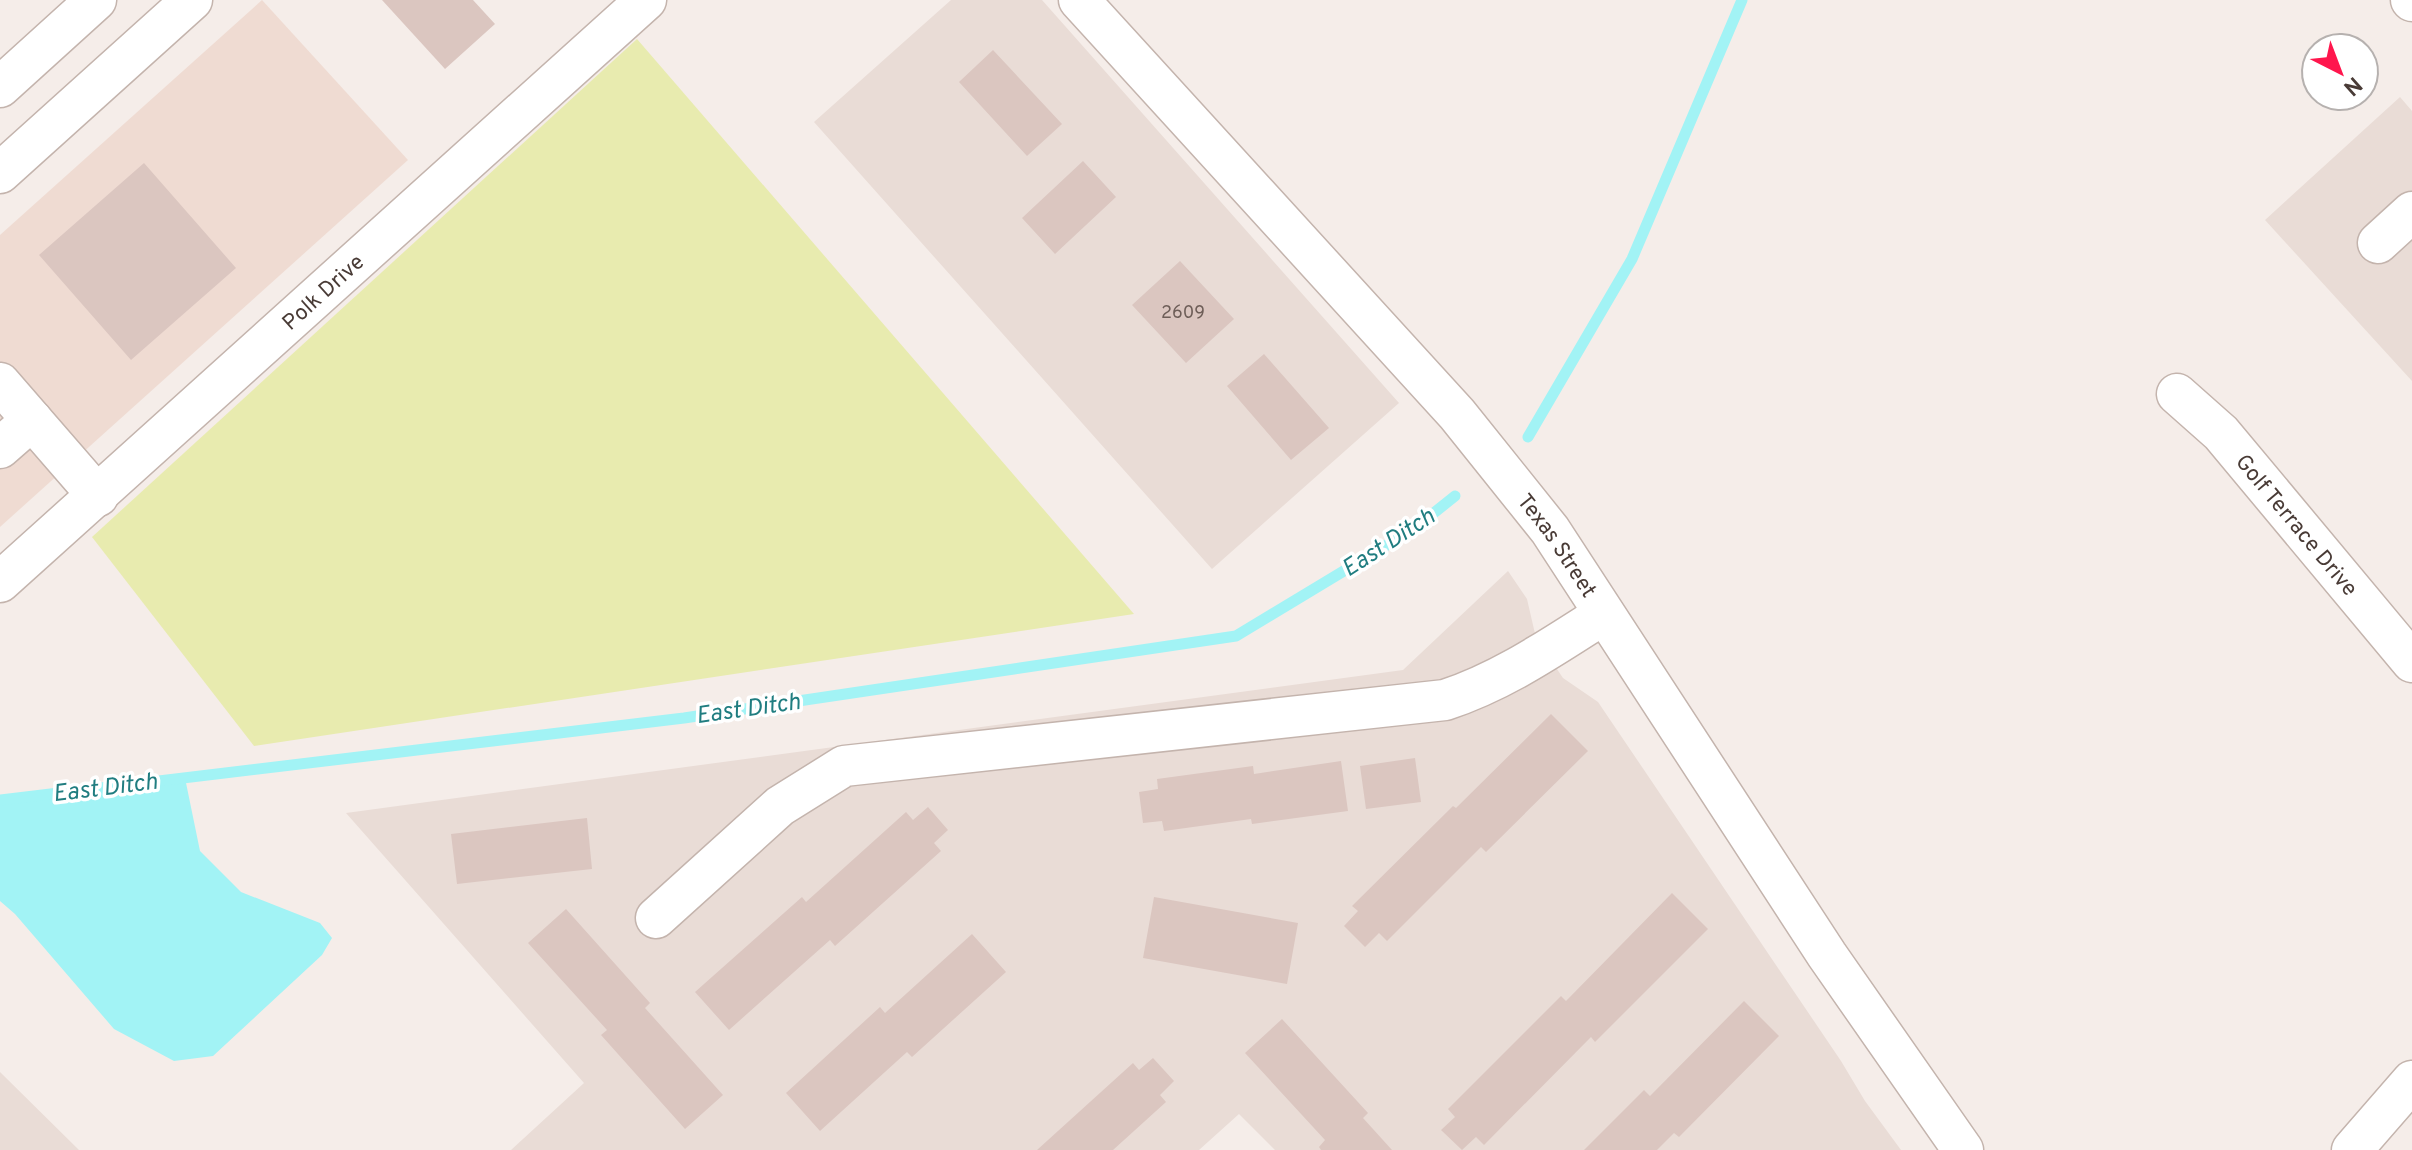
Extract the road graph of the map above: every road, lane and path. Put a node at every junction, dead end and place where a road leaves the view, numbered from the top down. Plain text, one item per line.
1 (96, 0) edge
2 (192, 0) edge
3 (646, 0) edge
4 (1079, 0) edge
5 (0, 87) edge
6 (0, 173) edge
7 (2412, 212) edge
8 (2378, 243) dead end
9 (0, 383) edge
10 (2177, 394) dead end
11 (32, 420) junction
12 (0, 448) edge
13 (98, 496) junction
14 (0, 582) edge
15 (1604, 614) junction
16 (2412, 662) edge
17 (656, 918) dead end
18 (2412, 1081) edge
19 (1963, 1150) edge
20 (2352, 1150) edge

1 - 5 street
2 - 6 street
3 - 13 street, Polk Drive
4 - 15 street, Texas Street
7 - 8 street
9 - 11 street
10 - 16 street, Golf Terrace Drive
11 - 12 street
11 - 13 street
13 - 14 street, Polk Drive
15 - 17 street
15 - 19 street, Texas Street
18 - 20 street

